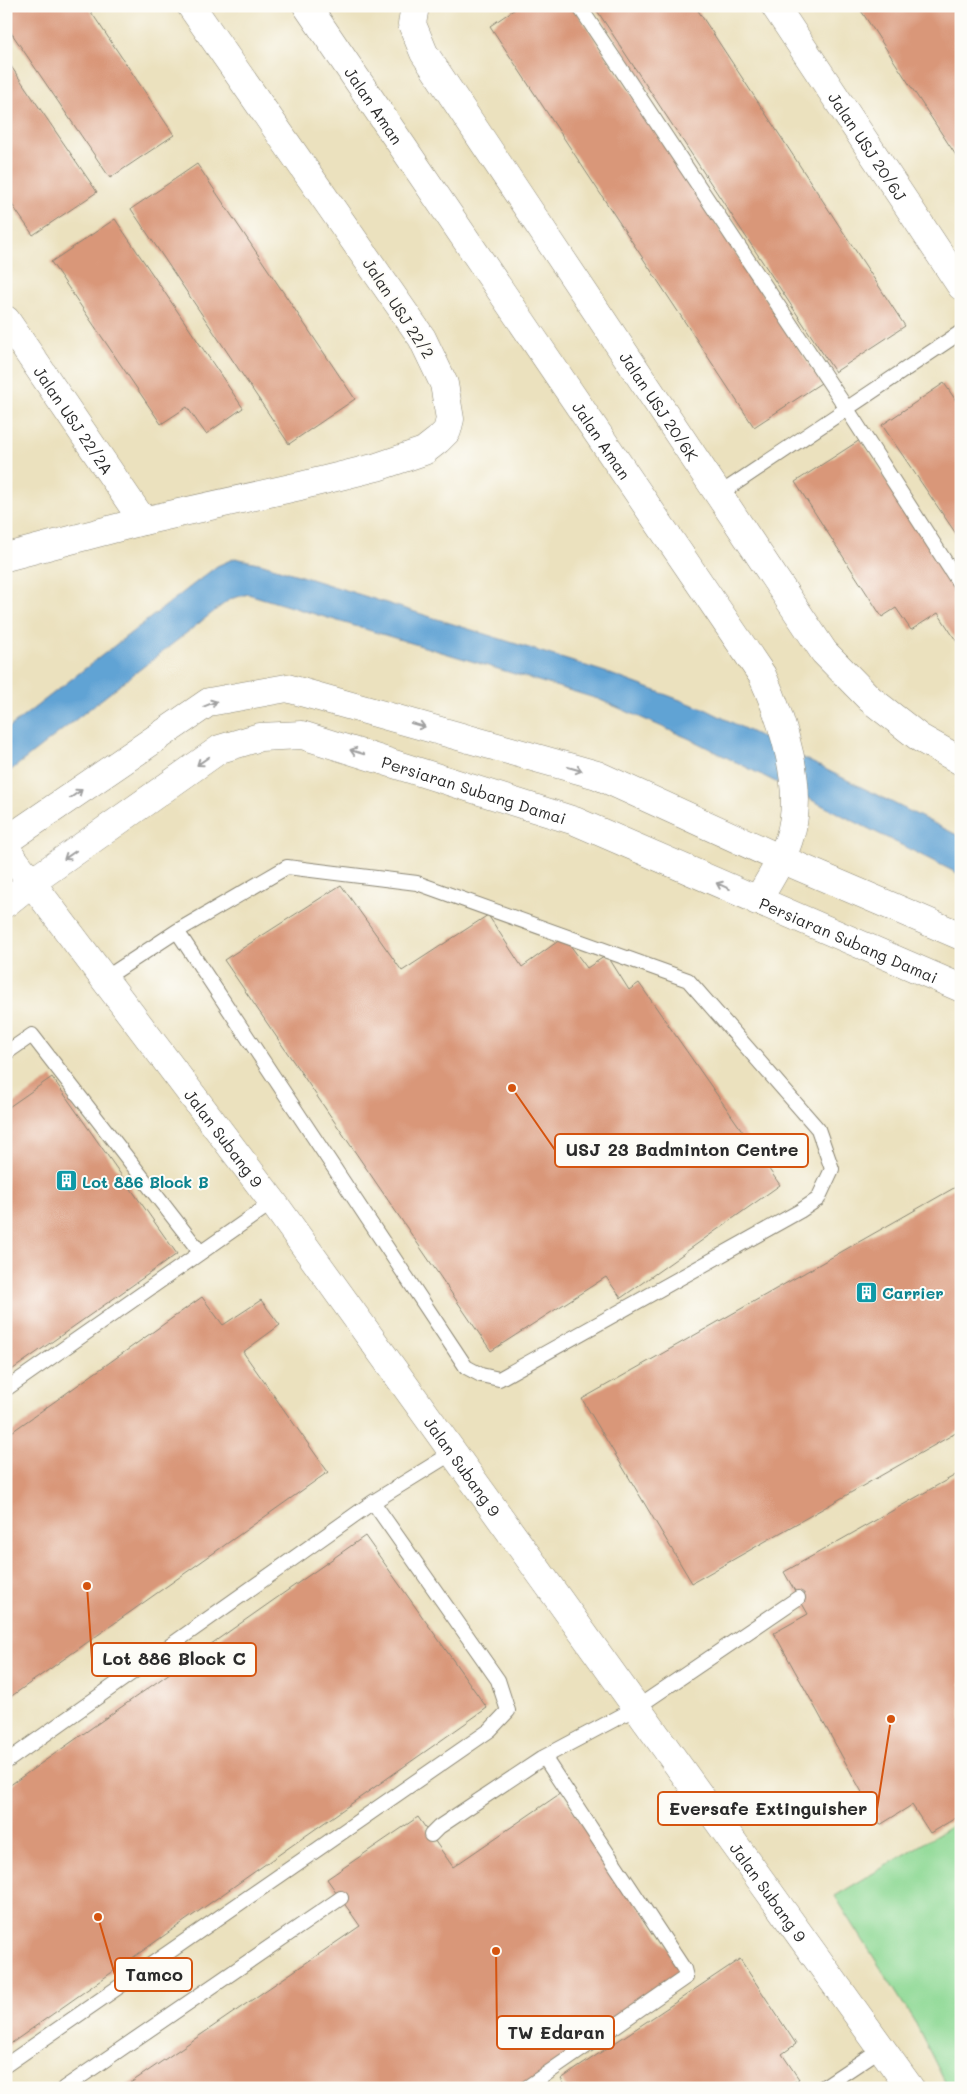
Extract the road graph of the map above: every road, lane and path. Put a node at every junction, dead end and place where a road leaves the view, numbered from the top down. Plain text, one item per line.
1 (191, 6) edge
2 (307, 6) edge
3 (415, 6) edge
4 (579, 6) edge
5 (775, 6) edge
6 (961, 286) edge
7 (6, 320) edge
8 (961, 332) edge
9 (847, 409) junction
10 (718, 495) junction
11 (143, 521) junction
12 (6, 557) edge
13 (961, 586) edge
14 (961, 761) edge
15 (6, 841) edge
16 (6, 849) edge
17 (785, 849) junction
18 (32, 882) junction
19 (757, 901) junction
20 (6, 903) edge
21 (177, 931) junction
22 (961, 936) edge
23 (104, 979) junction
24 (961, 988) edge
25 (6, 1053) edge
26 (273, 1202) junction
27 (200, 1252) junction
28 (6, 1389) edge
29 (452, 1453) junction
30 (373, 1502) junction
31 (798, 1598) dead end
32 (636, 1708) junction
33 (544, 1757) junction
34 (6, 1762) edge
35 (431, 1835) dead end
36 (341, 1898) dead end
37 (882, 2048) junction
38 (6, 2065) edge
39 (64, 2088) edge
40 (526, 2088) edge
41 (822, 2088) edge
42 (910, 2088) edge

1 - 11 street, Jalan USJ 22/2
2 - 17 street, Jalan Aman
3 - 10 street, Jalan USJ 20/6K
4 - 9 lane
5 - 6 street, Jalan USJ 20/6J
7 - 11 street, Jalan USJ 22/2A
8 - 9 lane
9 - 10 lane
9 - 13 lane
10 - 14 street, Jalan USJ 20/6K
11 - 12 street, Jalan USJ 22/2
15 -> 17 street
16 - 18 street, Jalan Subang 9
17 - 19 street, Jalan Aman
17 - 22 street
19 -> 18 street, Persiaran Subang Damai
18 - 20 street, Persiaran Subang Damai
18 - 23 street, Jalan Subang 9
19 - 24 street, Persiaran Subang Damai
21 - 21 lane
21 - 23 lane
23 - 26 street, Jalan Subang 9
25 - 27 lane
26 - 27 lane
26 - 29 street, Jalan Subang 9
27 - 28 lane
29 - 30 lane
29 - 32 street, Jalan Subang 9
30 - 34 lane
30 - 38 lane
31 - 32 lane
32 - 33 lane
32 - 37 street, Jalan Subang 9
33 - 35 lane
33 - 40 lane
36 - 39 lane
37 - 41 lane
37 - 42 street, Jalan Subang 9

